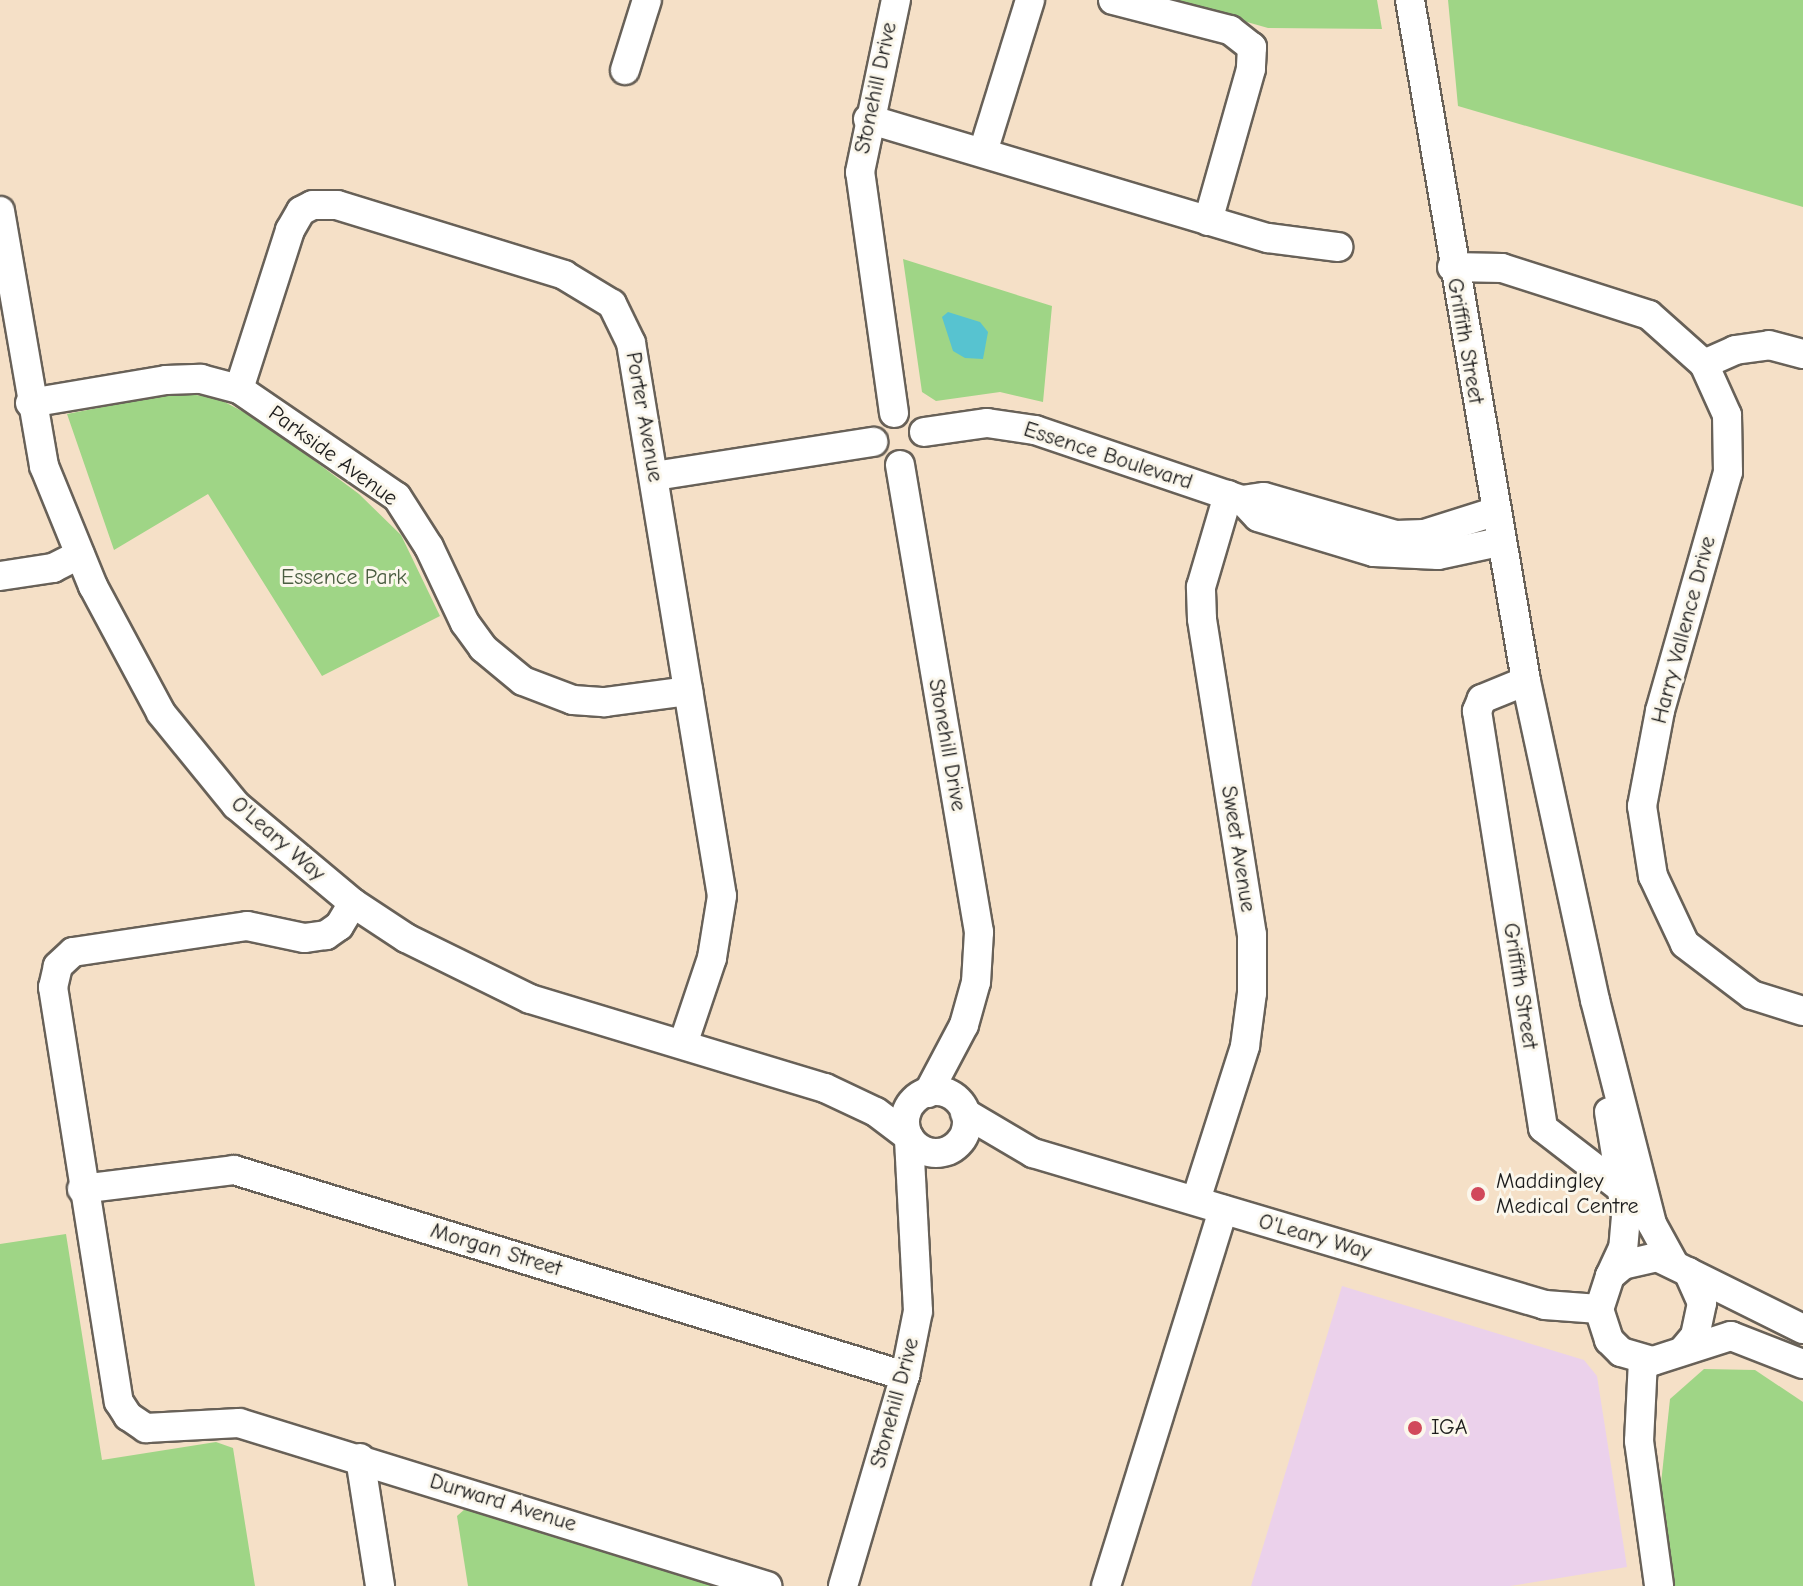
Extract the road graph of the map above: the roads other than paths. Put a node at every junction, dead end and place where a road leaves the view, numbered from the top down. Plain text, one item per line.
1 (647, 0) edge
2 (896, 0) edge
3 (1030, 0) edge
4 (1113, 0) edge
5 (1410, 0) edge
6 (625, 70) dead end
7 (868, 119) junction
8 (983, 152) junction
9 (0, 211) edge
10 (1208, 221) junction
11 (1338, 247) dead end
12 (1454, 280) junction
13 (8, 320) edge
14 (1803, 354) edge
15 (1704, 364) junction
16 (239, 389) junction
17 (30, 403) junction
18 (894, 413) junction
19 (924, 432) junction
20 (873, 442) junction
21 (900, 465) junction
22 (655, 476) junction
23 (1235, 498) junction
24 (1494, 512) junction
25 (1499, 542) junction
26 (80, 554) junction
27 (0, 576) edge
28 (1526, 681) junction
29 (688, 691) junction
30 (353, 903) junction
31 (1595, 1000) junction
32 (1803, 1011) edge
33 (964, 1025) junction
34 (683, 1044) junction
35 (825, 1088) junction
36 (926, 1093) junction
37 (963, 1109) junction
38 (909, 1137) junction
39 (947, 1151) junction
40 (1033, 1153) junction
41 (1621, 1188) junction
42 (82, 1189) junction
43 (1196, 1200) junction
44 (1223, 1210) junction
45 (913, 1215) junction
46 (1680, 1267) junction
47 (1610, 1276) junction
48 (1599, 1309) junction
49 (1803, 1329) edge
50 (1684, 1349) junction
51 (1643, 1360) junction
52 (1803, 1364) edge
53 (905, 1376) junction
54 (360, 1458) junction
55 (380, 1586) edge
56 (767, 1586) edge
57 (843, 1586) edge
58 (1106, 1586) edge
59 (1659, 1586) edge

1 - 6 street
2 - 7 street, Stonehill Drive
3 - 8 street
4 - 10 street
5 - 12 street, Griffith Street
7 - 8 street
7 - 18 street, Stonehill Drive
8 - 10 street
9 - 13 street, O'Leary Way
10 - 11 street
12 - 15 street, Harry Vallence Drive
12 - 24 street, Griffith Street
13 - 17 street, O'Leary Way
14 - 15 street
15 - 32 street, Harry Vallence Drive
16 - 17 street, Parkside Avenue
16 - 22 street, Porter Avenue
16 - 29 street, Parkside Avenue
17 - 26 street, O'Leary Way
18 - 19 street
18 - 20 street
19 - 21 street
19 - 23 street, Essence Boulevard
20 - 21 street
20 - 22 street
21 - 33 street, Stonehill Drive
22 - 29 street, Porter Avenue
23 - 24 street, Essence Boulevard
23 - 25 street, Essence Boulevard
23 - 43 street, Sweet Avenue
24 - 25 street, Griffith Street
25 - 28 street, Griffith Street
26 - 27 street
26 - 30 street, O'Leary Way
28 - 31 street, Griffith Street
28 - 41 street, Griffith Street
29 - 34 street, Porter Avenue
30 - 34 street, O'Leary Way
30 - 42 street, Durward Avenue
31 - 41 street, Griffith Street
31 - 46 street, Griffith Street
33 - 36 street
33 - 37 street
34 - 35 street, O'Leary Way
35 - 36 street
35 - 38 street
36 - 37 street
36 - 38 street
37 - 39 street
37 - 40 street
38 - 39 street
38 - 45 street, Stonehill Drive
39 - 40 street
39 - 45 street
40 - 43 street, O'Leary Way
41 - 47 street, Griffith Street
42 - 53 street, Morgan Street
42 - 54 street, Durward Avenue
43 - 44 street, O'Leary Way
44 - 48 street, O'Leary Way
44 - 58 street
45 - 53 street, Stonehill Drive
46 - 47 street
46 - 49 street
46 - 50 street
47 - 48 street
48 - 51 street
50 - 51 street
50 - 52 street
51 - 59 street
53 - 57 street, Stonehill Drive
54 - 55 street
54 - 56 street, Durward Avenue

